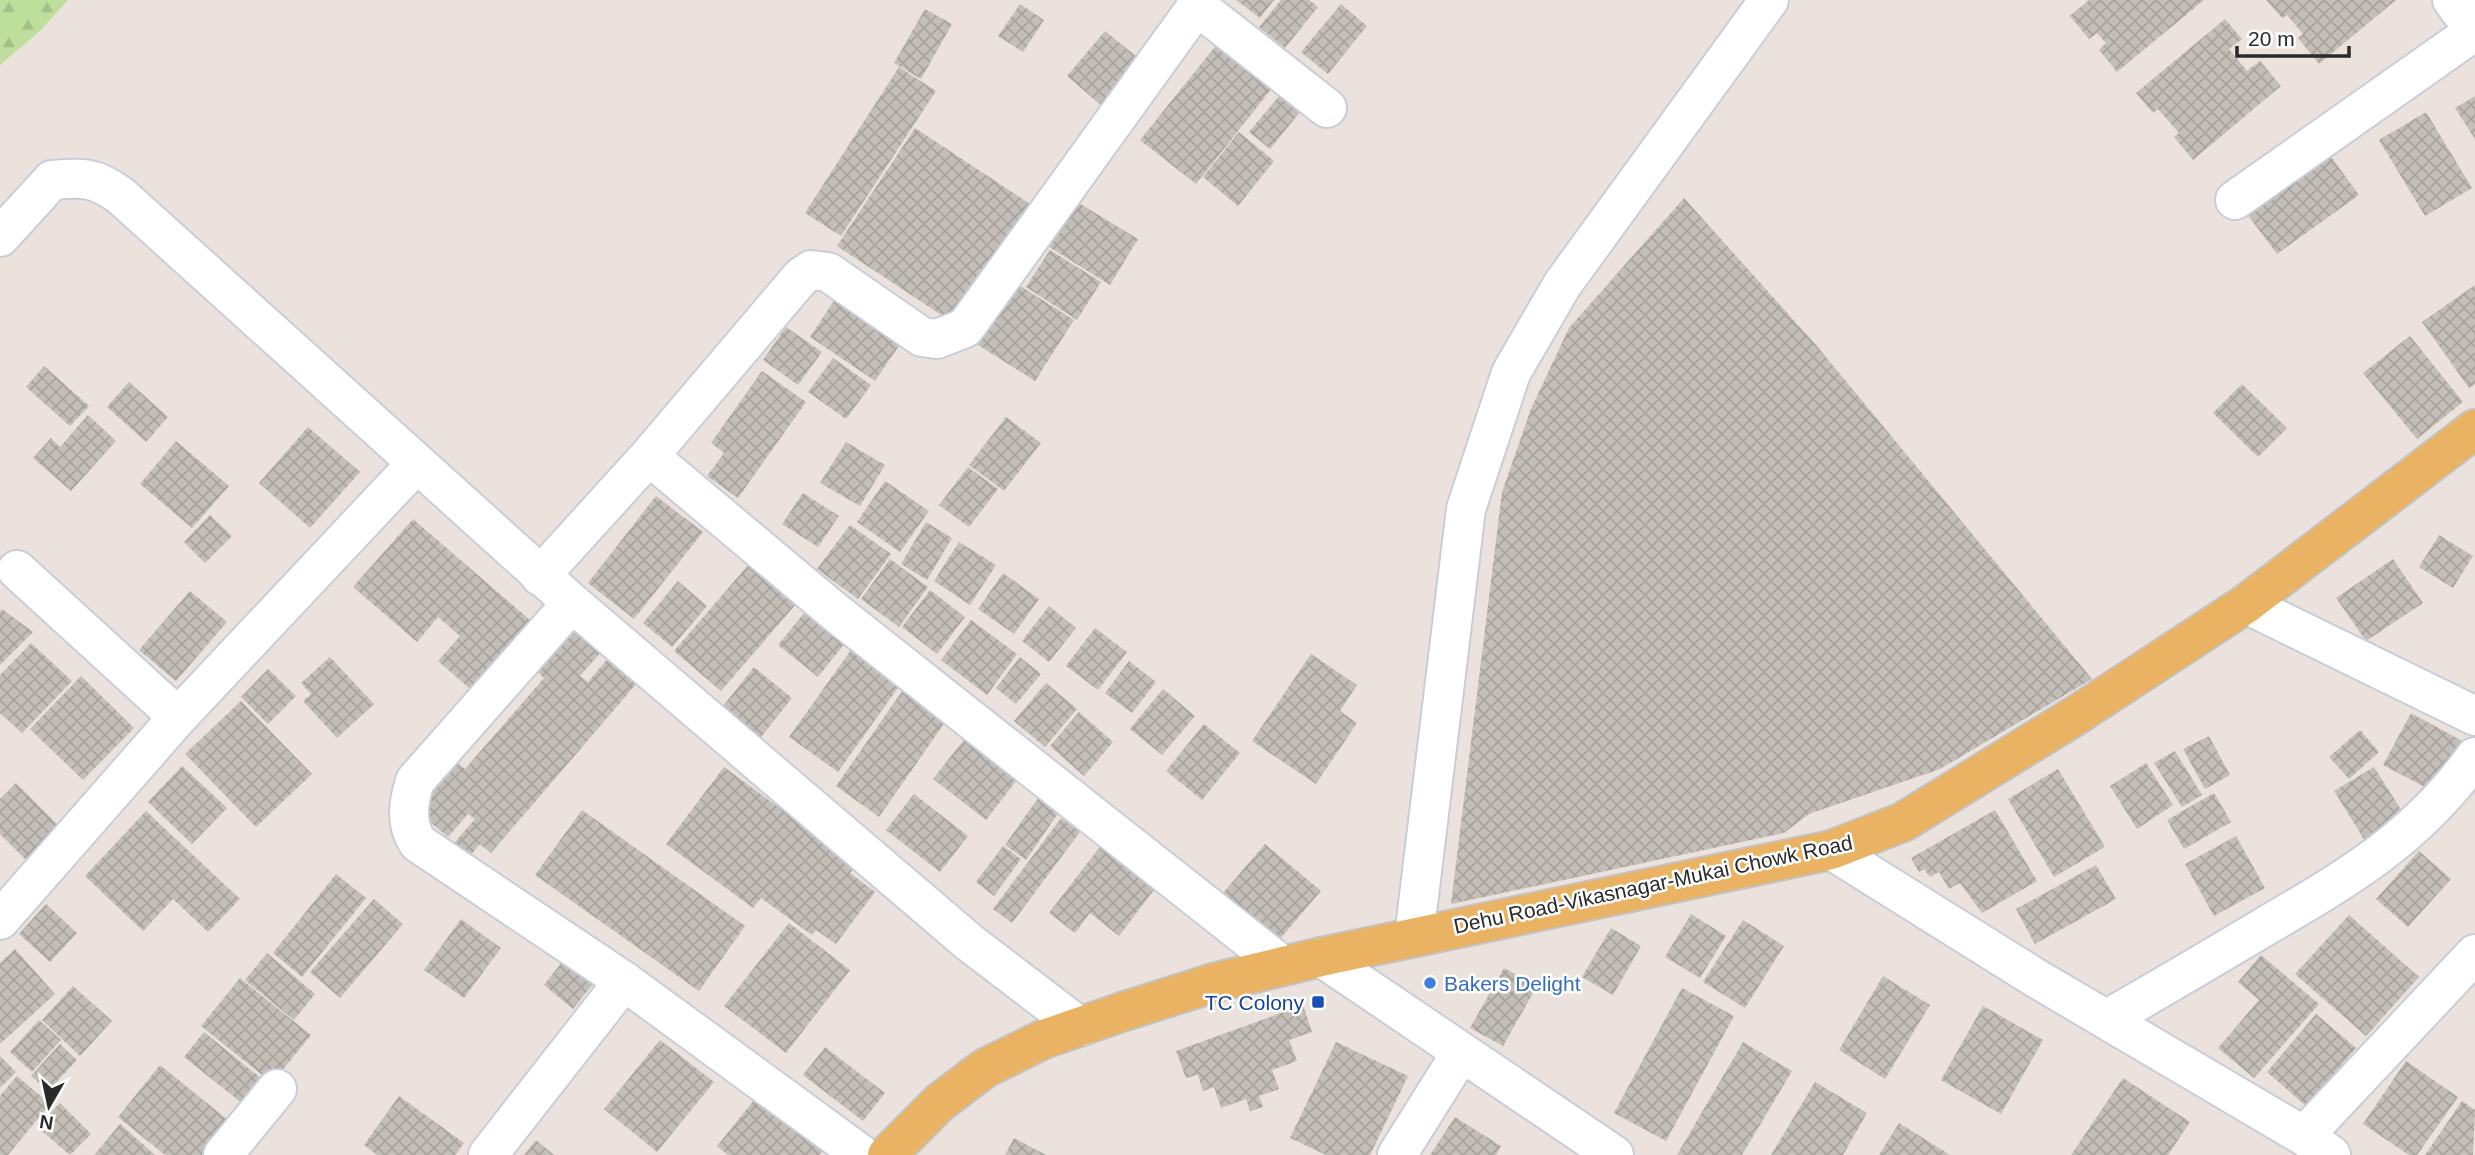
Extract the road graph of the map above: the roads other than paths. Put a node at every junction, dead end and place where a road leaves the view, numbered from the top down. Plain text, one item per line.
1 (1769, 0) edge
2 (2452, 0) edge
3 (1188, 12) edge
4 (2475, 31) edge
5 (1327, 108) dead end
6 (2235, 200) dead end
7 (0, 237) edge
8 (2475, 429) edge
9 (649, 456) junction
10 (416, 464) junction
11 (17, 570) dead end
12 (540, 576) junction
13 (572, 603) junction
14 (2246, 604) junction
15 (2475, 716) edge
16 (178, 717) junction
17 (2475, 757) edge
18 (1831, 850) junction
19 (0, 920) edge
20 (1413, 937) junction
21 (2475, 954) edge
22 (1321, 957) junction
23 (1283, 966) junction
24 (624, 981) junction
25 (2107, 1019) junction
26 (1080, 1027) junction
27 (1461, 1053) junction
28 (277, 1089) dead end
29 (2317, 1145) edge
30 (223, 1155) edge
31 (488, 1155) edge
32 (862, 1155) edge
33 (887, 1155) edge
34 (1397, 1155) edge
35 (1614, 1155) edge

1 - 20 street
2 - 4 street
3 - 5 street
3 - 9 street
4 - 6 street
7 - 10 street
8 - 14 main road, Dehu Road-Vikasnagar-Mukai Chowk Road
9 - 12 street
9 - 23 street
10 - 12 street
10 - 16 street
11 - 16 street
12 - 13 street
13 - 24 street
13 - 26 street
14 - 15 street
14 - 18 main road, Dehu Road-Vikasnagar-Mukai Chowk Road
16 - 19 street
17 - 25 street
18 - 20 main road, Dehu Road-Vikasnagar-Mukai Chowk Road
18 - 25 street
20 - 22 main road, Dehu Road-Vikasnagar-Mukai Chowk Road
21 - 29 street
22 - 23 main road, Dehu Road-Vikasnagar-Mukai Chowk Road
22 - 27 street
23 - 26 main road, Dehu Road-Vikasnagar-Mukai Chowk Road
24 - 31 street
24 - 32 street
25 - 29 street
26 - 33 main road, Dehu Road-Vikasnagar-Mukai Chowk Road
27 - 34 street
27 - 35 street
28 - 30 street

